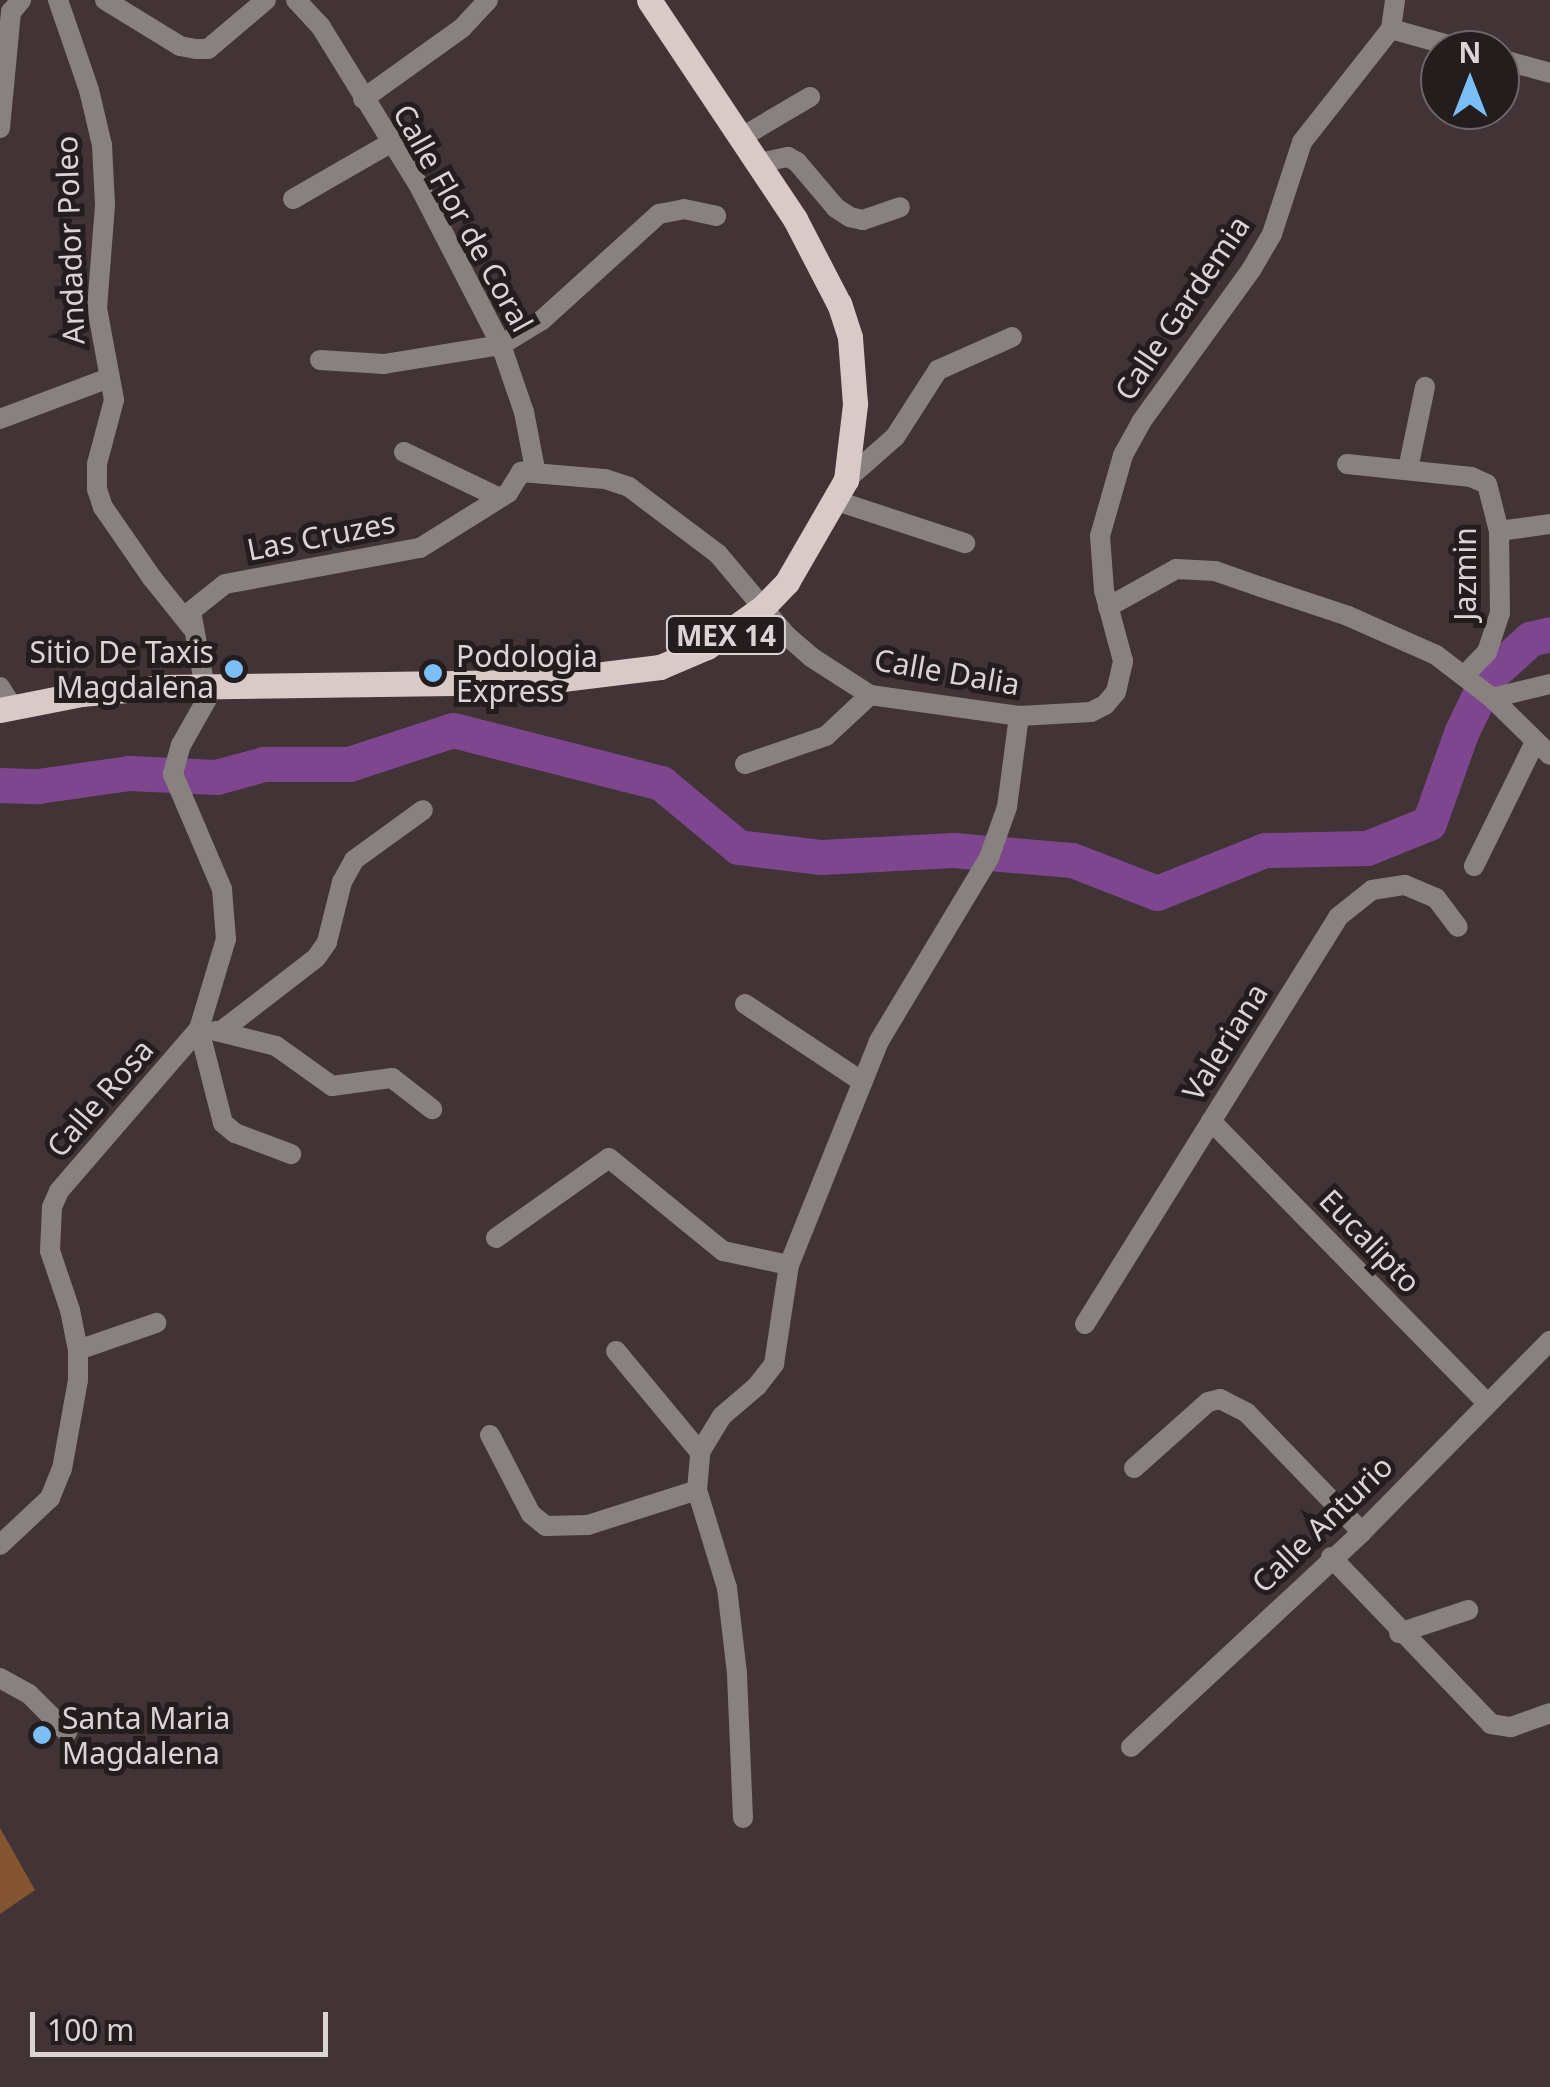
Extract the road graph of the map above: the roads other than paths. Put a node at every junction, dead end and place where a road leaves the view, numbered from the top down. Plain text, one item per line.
1 (22, 0) edge
2 (58, 0) edge
3 (105, 0) edge
4 (266, 0) edge
5 (296, 0) edge
6 (488, 0) edge
7 (649, 0) edge
8 (1395, 0) edge
9 (1391, 29) junction
10 (1420, 37) edge
11 (1520, 65) edge
12 (1550, 73) edge
13 (810, 97) dead end
14 (363, 99) junction
15 (0, 128) edge
16 (742, 138) junction
17 (392, 142) junction
18 (759, 163) junction
19 (293, 199) dead end
20 (900, 207) dead end
21 (716, 216) dead end
22 (1012, 337) dead end
23 (501, 345) junction
24 (320, 360) dead end
25 (109, 378) junction
26 (1426, 387) dead end
27 (0, 419) edge
28 (404, 452) dead end
29 (1348, 464) dead end
30 (1408, 470) junction
31 (522, 472) junction
32 (842, 490) junction
33 (498, 497) junction
34 (1550, 524) edge
35 (1499, 531) junction
36 (965, 543) dead end
37 (763, 607) junction
38 (1108, 607) junction
39 (193, 630) junction
40 (1122, 675) joint
41 (1466, 676) junction
42 (1550, 684) edge
43 (207, 686) junction
44 (870, 695) junction
45 (1492, 697) junction
46 (4, 701) edge
47 (1019, 716) junction
48 (1543, 748) edge
49 (745, 764) dead end
50 (423, 810) dead end
51 (1474, 866) dead end
52 (1458, 927) dead end
53 (745, 1004) dead end
54 (210, 1030) junction
55 (864, 1082) junction
56 (432, 1109) dead end
57 (1211, 1121) junction
58 (291, 1154) dead end
59 (496, 1238) dead end
60 (789, 1265) junction
61 (156, 1324) dead end
62 (1085, 1324) dead end
63 (1550, 1341) edge
64 (78, 1350) junction
65 (616, 1351) dead end
66 (1487, 1403) junction
67 (490, 1435) dead end
68 (700, 1452) junction
69 (1134, 1468) dead end
70 (697, 1490) junction
71 (1362, 1532) junction
72 (0, 1544) edge
73 (1332, 1558) junction
74 (1468, 1610) dead end
75 (1400, 1632) junction
76 (0, 1678) edge
77 (1550, 1713) edge
78 (67, 1732) dead end
79 (1132, 1747) dead end
80 (743, 1818) dead end

1 - 15 street
2 - 25 street, Andador Poleo
3 - 4 street
5 - 14 street, Calle Flor de Coral
6 - 14 street
7 - 16 main road, MEX 14
8 - 9 street
9 - 10 street
9 - 38 street, Calle Gardemia
11 - 12 street
13 - 16 street
14 - 17 street, Calle Flor de Coral
16 - 18 main road, MEX 14
17 - 19 street
17 - 23 street, Calle Flor de Coral
18 - 20 street
18 - 32 main road, MEX 14
21 - 23 street
22 - 32 street
23 - 24 street
23 - 31 street, Calle Flor de Coral
25 - 27 street
25 - 39 street, Andador Poleo
26 - 30 street
28 - 33 street
29 - 30 street, Jazmin
30 - 35 street, Jazmin
31 - 33 street, Las Cruzes
31 - 37 street, Calle Dalia
32 - 36 street
32 - 37 main road, MEX 14
33 - 39 street, Las Cruzes
34 - 35 street
35 - 41 street, Jazmin
37 - 43 main road, MEX 14
37 - 44 street, Calle Dalia
38 - 40 street, Calle Gardemia
38 - 41 street
39 - 43 street
40 - 47 street, Calle Dalia
41 - 45 street
42 - 45 street
43 - 46 main road, MEX 14
43 - 54 street, Calle Rosa
44 - 47 street, Calle Dalia
44 - 49 street
45 - 48 street
47 - 55 street
48 - 51 street
50 - 54 street
52 - 57 street, Valeriana
53 - 55 street
54 - 56 street
54 - 58 street
54 - 64 street, Calle Rosa
55 - 60 street
57 - 62 street, Valeriana
57 - 66 street, Eucalipto
59 - 60 street
60 - 68 street
61 - 64 street
63 - 66 street, Calle Anturio
64 - 72 street, Calle Rosa
65 - 68 street
66 - 71 street, Calle Anturio
67 - 70 street
68 - 70 street
69 - 71 street
70 - 80 street
71 - 73 street, Calle Anturio
73 - 75 street
73 - 79 street, Calle Anturio
74 - 75 street
75 - 77 street
76 - 78 street

